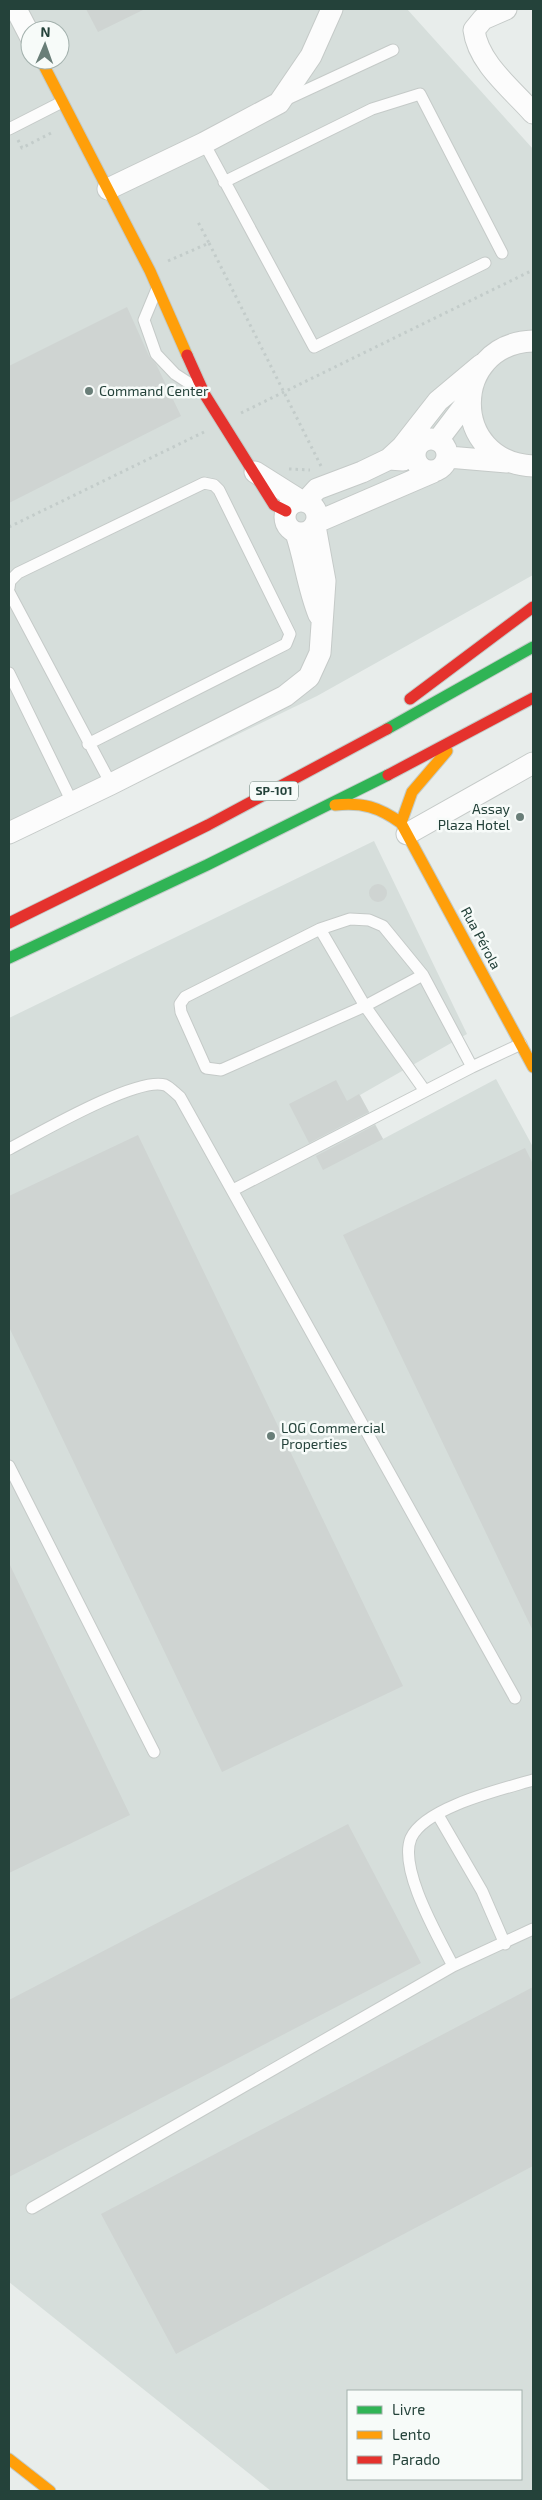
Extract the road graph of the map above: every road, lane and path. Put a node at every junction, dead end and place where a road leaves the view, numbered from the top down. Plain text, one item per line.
1 (332, 9) edge
2 (506, 9) edge
3 (392, 50) dead end
4 (46, 70) edge
5 (62, 102) junction
6 (279, 102) junction
7 (533, 113) edge
8 (73, 121) junction
9 (10, 128) edge
10 (204, 143) junction
11 (224, 182) junction
12 (108, 189) junction
13 (197, 220) dead end
14 (209, 243) junction
15 (502, 253) dead end
16 (485, 263) dead end
17 (161, 265) dead end
18 (533, 270) edge
19 (157, 290) junction
20 (533, 341) edge
21 (486, 362) junction
22 (284, 390) junction
23 (205, 395) junction
24 (470, 398) junction
25 (222, 424) junction
26 (439, 456) junction
27 (389, 459) junction
28 (510, 462) junction
29 (533, 466) edge
30 (254, 471) joint
31 (323, 471) dead end
32 (297, 504) junction
33 (9, 527) edge
34 (309, 527) junction
35 (9, 588) edge
36 (9, 592) edge
37 (533, 607) edge
38 (533, 647) edge
39 (9, 673) edge
40 (533, 698) edge
41 (456, 740) junction
42 (88, 744) junction
43 (533, 763) edge
44 (314, 770) junction
45 (111, 784) junction
46 (72, 802) junction
47 (309, 814) junction
48 (404, 828) junction
49 (9, 833) edge
50 (9, 923) edge
51 (320, 930) junction
52 (9, 958) edge
53 (424, 975) junction
54 (365, 1006) junction
55 (521, 1044) junction
56 (472, 1066) junction
57 (533, 1067) edge
58 (425, 1091) junction
59 (9, 1149) edge
60 (233, 1190) junction
61 (9, 1466) edge
62 (515, 1698) dead end
63 (154, 1752) dead end
64 (533, 1780) edge
65 (438, 1815) junction
66 (533, 1929) edge
67 (504, 1944) junction
68 (453, 1966) junction
69 (32, 2208) dead end
70 (9, 2459) edge
71 (50, 2491) edge

1 - 6 street
2 - 7 street
3 - 6 lane
4 - 5 main road
5 - 8 main road
5 - 9 lane
6 - 10 street
8 - 9 path
8 - 12 main road
10 - 11 lane
10 - 12 street
11 - 15 lane
11 - 16 lane
12 - 19 main road
13 - 14 path
14 - 17 path
14 - 22 path
18 - 22 path
19 - 23 main road
19 - 23 lane
20 - 21 street
21 - 24 street
21 - 27 street
22 - 25 path
22 - 31 path
23 - 25 main road
24 - 26 street
24 - 28 street
25 - 30 main road
25 - 33 path
26 - 27 street
26 - 28 street
26 - 34 street
27 - 32 street
28 - 29 street
30 - 32 street
32 - 34 street
32 - 34 street
34 - 45 street
35 - 42 lane
36 - 42 lane
37 - 44 main road
38 - 44 main road, SP-101
39 - 46 lane
40 - 41 main road, SP-101
41 - 47 main road, SP-101
41 - 48 main road
42 - 45 lane
43 - 48 street
44 - 50 main road, SP-101
45 - 46 street
46 - 49 street
47 - 48 main road
47 - 52 main road, SP-101
48 - 55 main road, Rua Pérola
51 - 53 lane
51 - 54 lane
51 - 54 lane
53 - 54 lane
53 - 56 lane
54 - 58 lane
55 - 56 lane
55 - 57 main road, Rua Pérola
56 - 58 lane
58 - 60 lane
59 - 60 lane
60 - 62 lane
61 - 63 lane
64 - 65 lane
65 - 67 lane
65 - 68 lane
66 - 67 lane
67 - 68 lane
68 - 69 lane
70 - 71 main road

